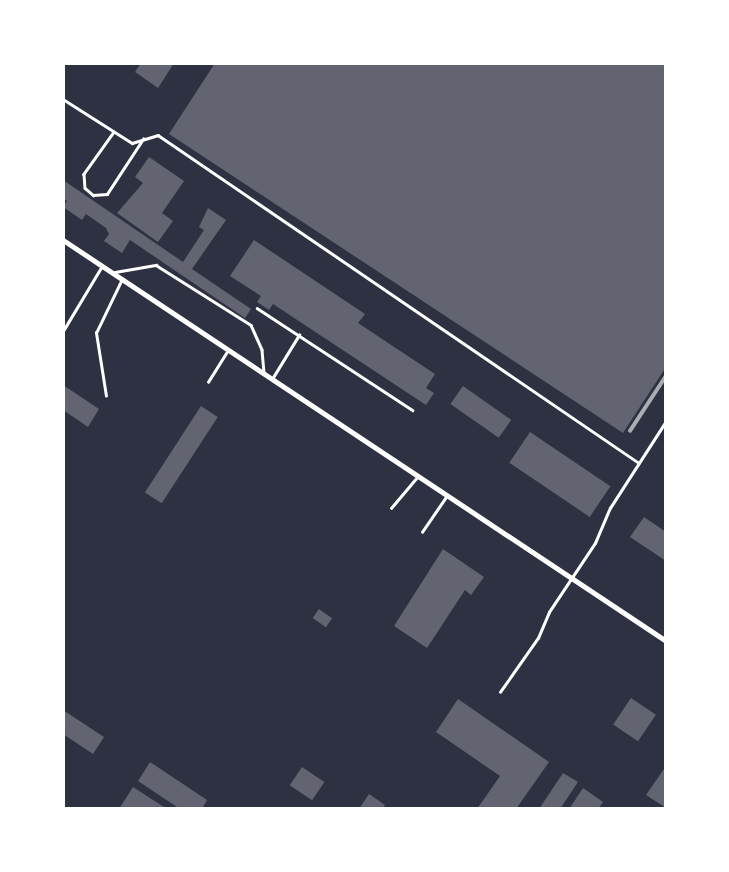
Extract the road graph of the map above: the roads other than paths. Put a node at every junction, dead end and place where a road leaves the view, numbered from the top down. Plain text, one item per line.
1 (63, 99) edge
2 (114, 132) junction
3 (143, 139) junction
4 (63, 240) edge
5 (102, 266) junction
6 (112, 273) junction
7 (122, 279) junction
8 (257, 308) dead end
9 (63, 331) edge
10 (299, 335) junction
11 (228, 350) junction
12 (264, 374) junction
13 (272, 379) junction
14 (208, 382) dead end
15 (106, 396) dead end
16 (412, 410) dead end
17 (666, 421) edge
18 (639, 463) junction
19 (418, 476) junction
20 (447, 496) junction
21 (391, 509) dead end
22 (422, 532) dead end
23 (573, 579) junction
24 (666, 642) edge
25 (500, 692) dead end

1 - 2 lane
2 - 3 lane
2 - 3 lane
3 - 18 lane
4 - 5 street
5 - 6 street
5 - 9 lane
6 - 7 street
6 - 12 lane
7 - 11 street
7 - 15 lane
8 - 10 lane
10 - 13 lane
10 - 16 lane
11 - 12 street
11 - 14 lane
12 - 13 street
13 - 19 street
17 - 18 lane
18 - 23 lane
19 - 20 street
19 - 21 lane
20 - 22 lane
20 - 23 street
23 - 24 street
23 - 25 lane

